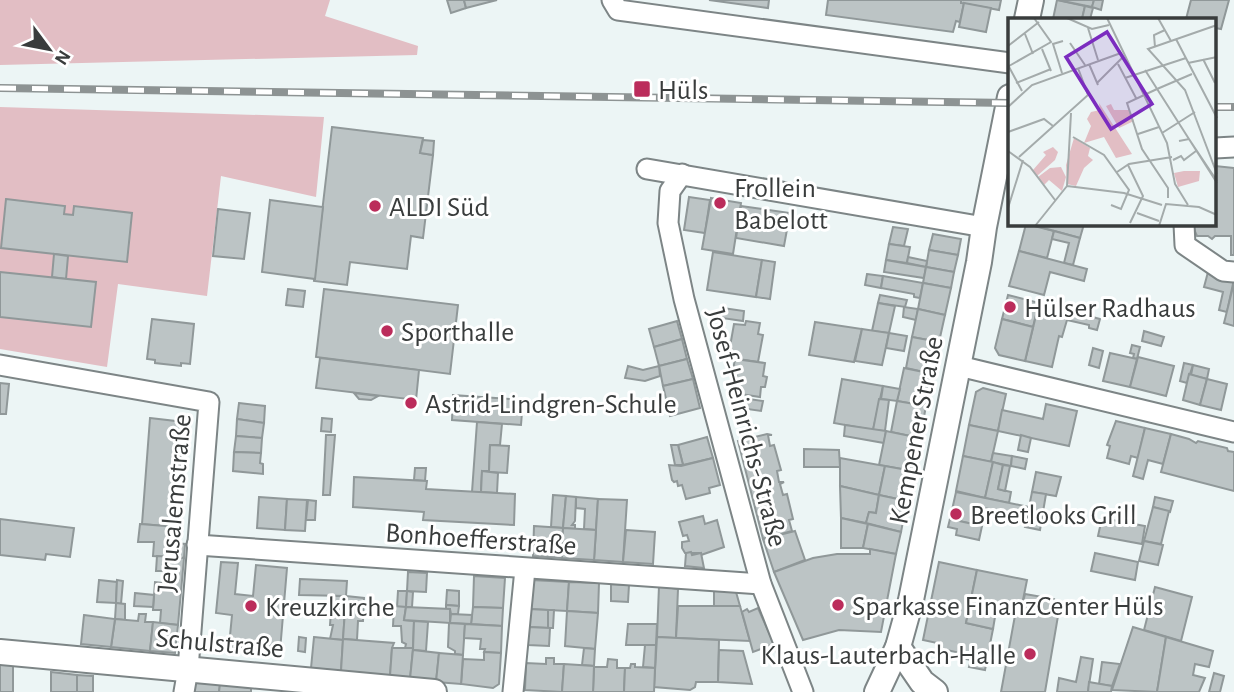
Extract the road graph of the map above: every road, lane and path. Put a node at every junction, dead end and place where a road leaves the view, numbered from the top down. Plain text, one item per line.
1 (612, 0) edge
2 (1031, 0) edge
3 (1027, 18) edge
4 (1008, 63) edge
5 (1008, 117) edge
6 (1234, 147) edge
7 (1216, 148) edge
8 (647, 169) dead end
9 (682, 174) junction
10 (1002, 176) edge
11 (1184, 226) edge
12 (984, 227) junction
13 (1234, 272) edge
14 (0, 365) edge
15 (959, 366) junction
16 (1234, 432) edge
17 (197, 545) junction
18 (525, 569) junction
19 (761, 584) junction
20 (898, 647) junction
21 (0, 652) edge
22 (186, 680) edge
23 (435, 692) edge
24 (513, 692) edge
25 (803, 692) edge
26 (877, 692) edge
27 (935, 692) edge

1 - 4 street
2 - 3 street
5 - 10 street, Kempener Straße
6 - 7 street
8 - 9 street
9 - 12 street
9 - 19 street, Josef-Heinrichs-Straße
10 - 12 street, Kempener Straße
11 - 13 street
12 - 15 street, Kempener Straße
14 - 17 street, Jerusalemstraße
15 - 16 street
15 - 20 street, Kempener Straße
17 - 18 street, Bonhoefferstraße
17 - 22 street, Jerusalemstraße
18 - 19 street, Bonhoefferstraße
18 - 24 street
19 - 25 street, Josef-Heinrichs-Straße
20 - 26 street, Kempener Straße
20 - 27 street
21 - 22 street, Schulstraße
22 - 23 street, Schulstraße

